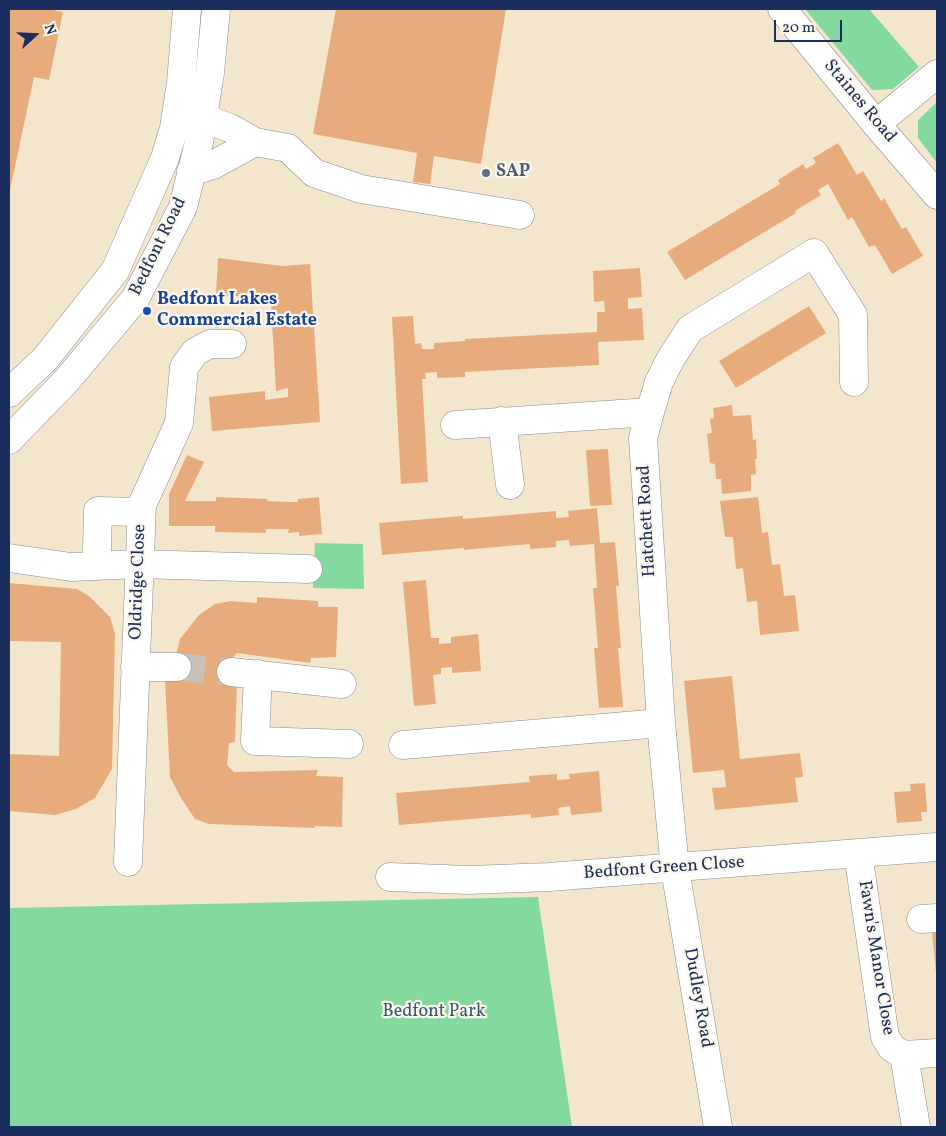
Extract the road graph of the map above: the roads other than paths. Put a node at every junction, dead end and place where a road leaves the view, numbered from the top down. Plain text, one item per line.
1 (187, 9) edge
2 (216, 9) edge
3 (782, 9) edge
4 (937, 74) edge
5 (203, 118) junction
6 (876, 124) junction
7 (174, 128) junction
8 (255, 142) junction
9 (192, 172) junction
10 (937, 195) edge
11 (520, 215) dead end
12 (232, 344) dead end
13 (854, 382) dead end
14 (9, 393) edge
15 (650, 412) junction
16 (502, 421) junction
17 (455, 425) dead end
18 (9, 440) edge
19 (510, 485) dead end
20 (141, 512) junction
21 (97, 549) dead end
22 (9, 558) edge
23 (139, 564) junction
24 (308, 569) dead end
25 (135, 667) junction
26 (177, 667) tunnel mouth
27 (230, 672) tunnel mouth
28 (258, 674) junction
29 (342, 684) dead end
30 (661, 723) junction
31 (350, 744) dead end
32 (403, 745) dead end
33 (937, 847) edge
34 (860, 854) junction
35 (128, 862) dead end
36 (675, 868) junction
37 (390, 877) dead end
38 (937, 1053) edge
39 (904, 1055) junction
40 (718, 1127) edge
41 (916, 1127) edge

1 - 7 street, Bedfont Road
2 - 5 street, Bedfont Road
3 - 6 street, Staines Road
4 - 6 street
5 - 7 street
5 - 8 street
5 - 9 street, Bedfont Road
6 - 10 street, Staines Road
7 - 14 street, Bedfont Road
8 - 9 street
8 - 11 street
9 - 18 street, Bedfont Road
12 - 20 street, Oldridge Close
13 - 15 street, Hatchett Road
15 - 16 street
15 - 30 street, Hatchett Road
16 - 17 street
16 - 19 street
20 - 21 street
20 - 23 street, Oldridge Close
22 - 23 street
23 - 24 street
23 - 25 street, Oldridge Close
25 - 26 street
25 - 35 street, Oldridge Close
27 - 28 street
28 - 29 street
28 - 31 street
30 - 32 street
30 - 36 street, Hatchett Road
33 - 34 street, Bedfont Green Close
34 - 36 street, Bedfont Green Close
34 - 39 street, Fawn's Manor Close
36 - 37 street, Bedfont Green Close
36 - 40 street, Dudley Road
38 - 39 street, Fawn's Manor Close
39 - 41 street, Fawn's Manor Close

